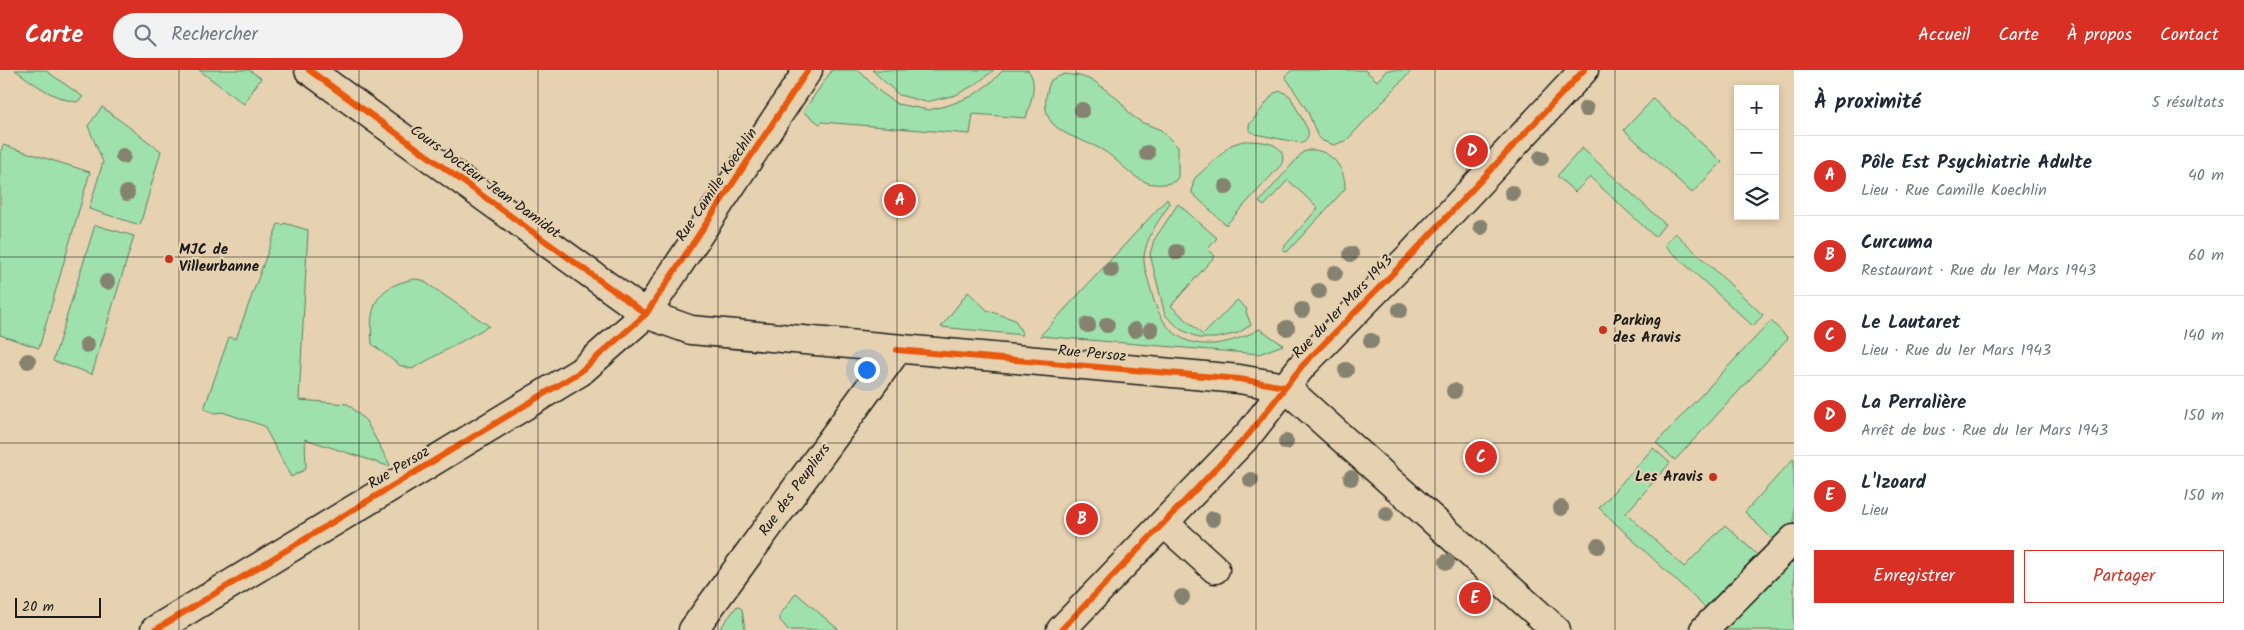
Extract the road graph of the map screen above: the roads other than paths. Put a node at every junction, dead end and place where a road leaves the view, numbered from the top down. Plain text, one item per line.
1 (309, 70) edge
2 (808, 70) edge
3 (1584, 70) edge
4 (646, 314) junction
5 (897, 350) junction
6 (1285, 387) junction
7 (1164, 523) junction
8 (1794, 539) edge
9 (1215, 569) dead end
10 (155, 630) edge
11 (693, 630) edge
12 (1061, 630) edge
13 (1556, 630) edge
14 (1704, 630) edge

1 - 4 street, Cours Docteur Jean Damidot
2 - 4 street, Rue Camille Koechlin
3 - 6 street, Rue du 1er Mars 1943
4 - 5 street, Rue Persoz
4 - 10 street, Rue Persoz
5 - 6 street, Rue Persoz
5 - 11 street, Rue des Peupliers
6 - 7 street, Rue du 1er Mars 1943
6 - 13 street
7 - 9 street
7 - 12 street, Rue du 1er Mars 1943
8 - 14 street

